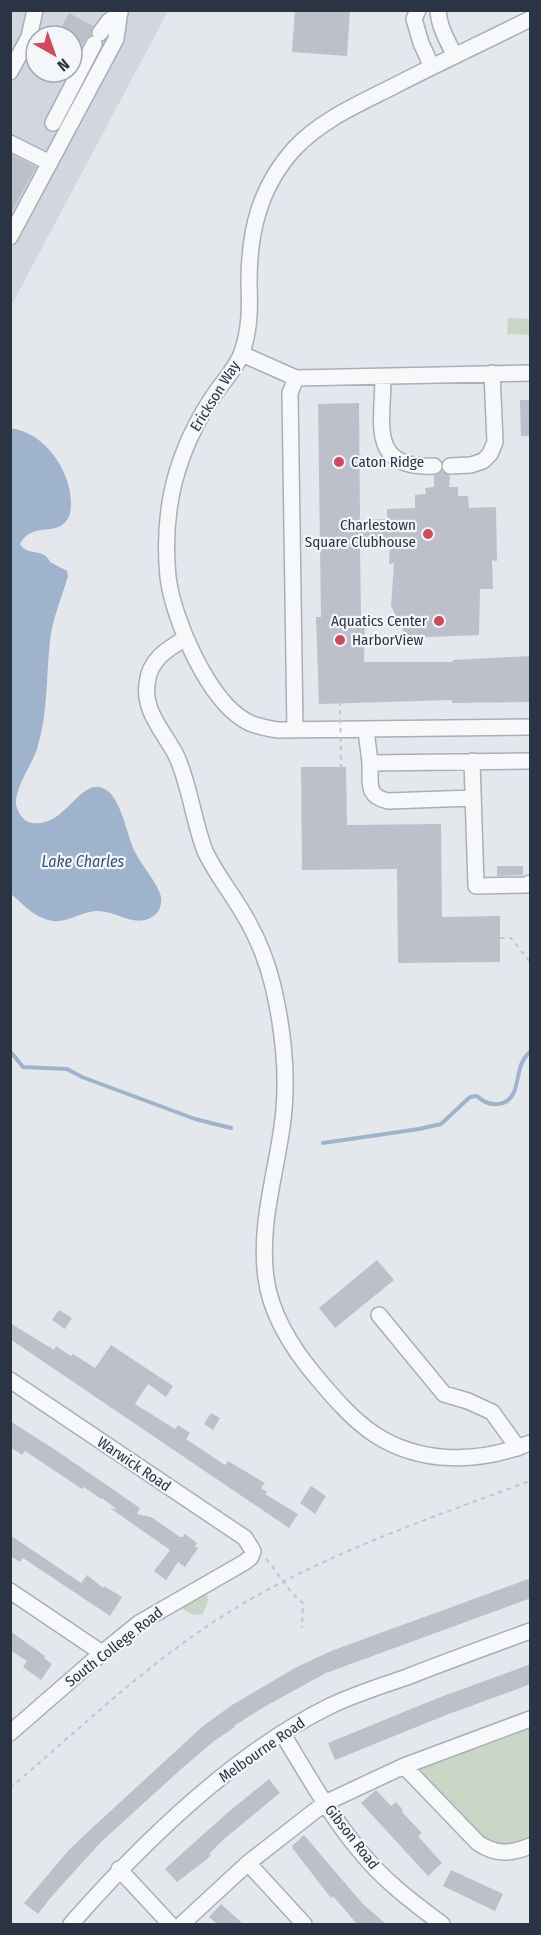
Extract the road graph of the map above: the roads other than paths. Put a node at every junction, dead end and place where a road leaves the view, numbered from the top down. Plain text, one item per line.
1 (35, 10) edge
2 (438, 10) edge
3 (120, 12) edge
4 (413, 13) edge
5 (531, 19) edge
6 (455, 56) junction
7 (432, 67) junction
8 (10, 72) edge
9 (53, 123) dead end
10 (10, 143) edge
11 (50, 163) junction
12 (10, 237) edge
13 (242, 354) junction
14 (492, 373) junction
15 (531, 373) edge
16 (383, 377) junction
17 (296, 378) junction
18 (434, 466) dead end
19 (450, 466) dead end
20 (186, 638) junction
21 (531, 727) edge
22 (295, 730) junction
23 (366, 730) junction
24 (472, 761) junction
25 (531, 761) edge
26 (370, 764) junction
27 (473, 798) junction
28 (531, 883) edge
29 (379, 1314) dead end
30 (10, 1380) edge
31 (524, 1445) edge
32 (253, 1551) joint
33 (10, 1591) edge
34 (531, 1631) edge
35 (102, 1653) junction
36 (531, 1719) edge
37 (10, 1733) edge
38 (282, 1733) junction
39 (404, 1766) junction
40 (325, 1803) junction
41 (531, 1846) edge
42 (248, 1863) junction
43 (120, 1869) junction
44 (71, 1924) edge
45 (170, 1924) edge
46 (182, 1924) edge
47 (304, 1924) edge
48 (442, 1924) edge

1 - 8 street
2 - 6 street
3 - 9 street
3 - 11 street
4 - 7 street
5 - 6 street, Erickson Way
6 - 7 street, Erickson Way
7 - 13 street, Erickson Way
10 - 11 street
11 - 12 street
13 - 17 street
13 - 20 street, Erickson Way
14 - 15 street
14 - 16 street
14 - 19 street
16 - 17 street
16 - 18 street
17 - 22 street
20 - 22 street, Erickson Way
20 - 31 street
21 - 23 street, Erickson Way
22 - 23 street, Erickson Way
23 - 26 street
24 - 25 street
24 - 26 street
24 - 27 street
26 - 27 street
27 - 28 street
29 - 31 street
30 - 32 street, Warwick Road
32 - 35 street, South College Road
33 - 35 street
34 - 38 street, Melbourne Road
35 - 37 street, South College Road
36 - 39 street
38 - 40 street, Gibson Road
38 - 43 street, Melbourne Road
39 - 40 street
39 - 41 street
40 - 42 street
40 - 48 street, Gibson Road
42 - 46 street
42 - 47 street
43 - 44 street, Melbourne Road
43 - 45 street

